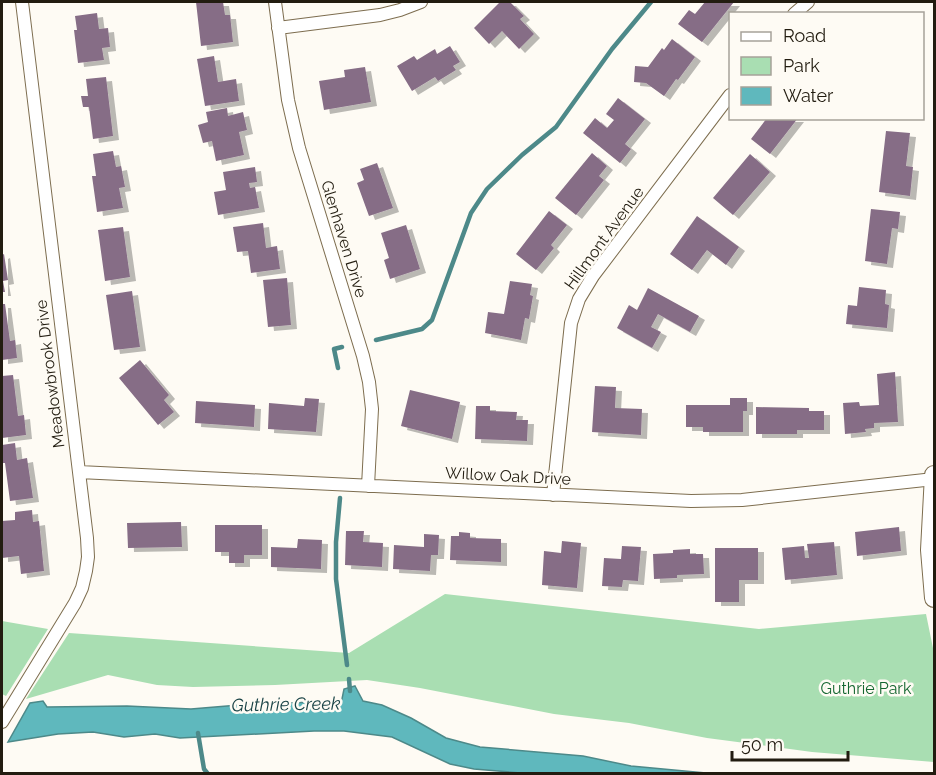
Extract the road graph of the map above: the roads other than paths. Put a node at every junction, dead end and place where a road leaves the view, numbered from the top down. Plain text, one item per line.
1 (22, 2) edge
2 (275, 2) edge
3 (421, 2) edge
4 (808, 2) edge
5 (796, 12) edge
6 (278, 28) junction
7 (729, 96) edge
8 (79, 472) junction
9 (934, 478) edge
10 (368, 486) junction
11 (553, 495) junction
12 (934, 598) edge
13 (2, 722) edge

1 - 8 street, Meadowbrook Drive
2 - 6 street, Glenhaven Drive
3 - 6 street
4 - 5 street
6 - 10 street, Glenhaven Drive
7 - 11 street, Hillmont Avenue
8 - 10 street, Willow Oak Drive
8 - 13 street, Meadowbrook Drive
9 - 11 street, Willow Oak Drive
9 - 12 street
10 - 11 street, Willow Oak Drive

